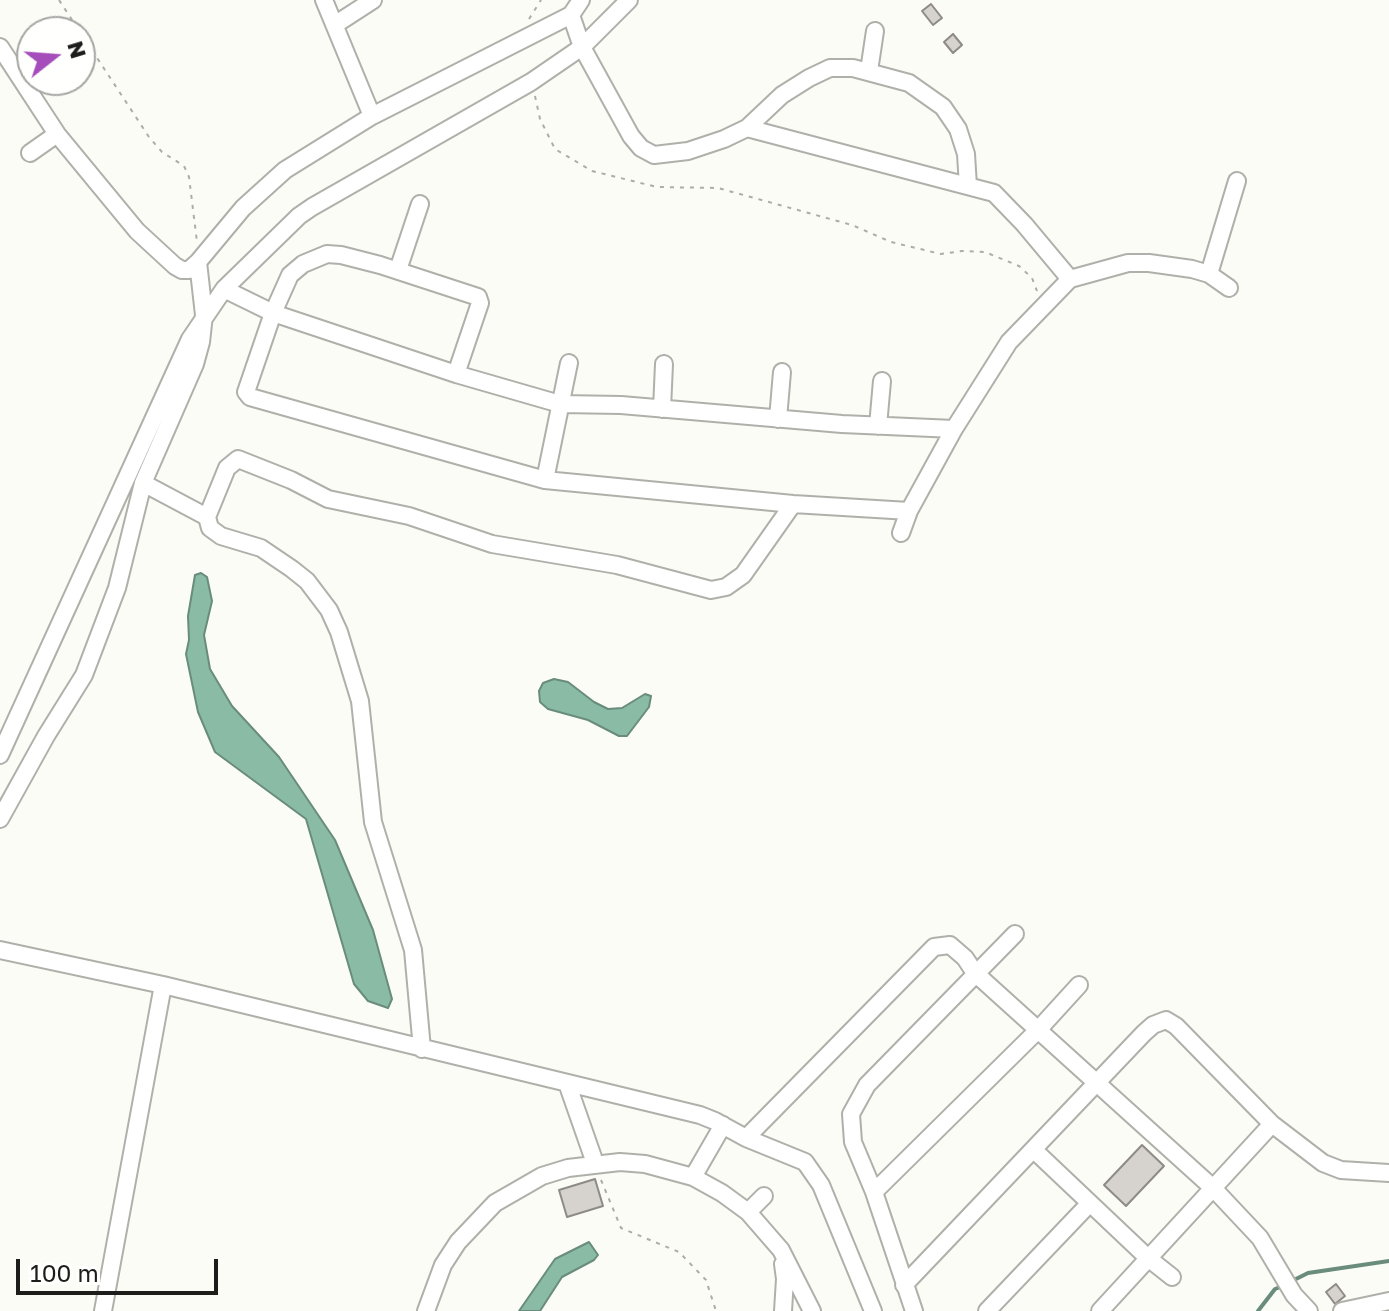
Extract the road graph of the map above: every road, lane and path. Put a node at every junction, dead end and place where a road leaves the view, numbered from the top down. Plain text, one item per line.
1 (59, 0) edge
2 (324, 0) edge
3 (373, 0) edge
4 (541, 0) edge
5 (581, 0) edge
6 (629, 0) edge
7 (571, 15) junction
8 (336, 24) junction
9 (875, 31) dead end
10 (516, 43) junction
11 (0, 47) edge
12 (582, 47) junction
13 (6, 66) edge
14 (869, 71) junction
15 (531, 82) junction
16 (372, 116) junction
17 (747, 128) junction
18 (57, 134) junction
19 (30, 153) dead end
20 (1237, 181) dead end
21 (968, 186) junction
22 (420, 204) dead end
23 (198, 262) junction
24 (398, 270) junction
25 (1209, 274) junction
26 (1070, 279) junction
27 (1229, 288) dead end
28 (224, 289) junction
29 (1043, 307) junction
30 (273, 313) junction
31 (204, 315) junction
32 (569, 363) dead end
33 (664, 364) dead end
34 (782, 372) dead end
35 (456, 374) junction
36 (882, 381) dead end
37 (560, 404) junction
38 (662, 409) junction
39 (778, 419) junction
40 (878, 426) junction
41 (954, 429) junction
42 (545, 480) junction
43 (143, 483) junction
44 (793, 504) junction
45 (909, 511) junction
46 (207, 517) junction
47 (901, 533) dead end
48 (0, 755) edge
49 (0, 819) edge
50 (1015, 934) dead end
51 (0, 950) edge
52 (975, 973) junction
53 (163, 985) junction
54 (1079, 985) dead end
55 (1038, 1030) junction
56 (422, 1049) junction
57 (567, 1083) junction
58 (1095, 1084) junction
59 (1272, 1124) junction
60 (723, 1125) junction
61 (746, 1138) junction
62 (1035, 1151) junction
63 (595, 1163) junction
64 (1389, 1173) edge
65 (693, 1177) junction
66 (1213, 1188) junction
67 (874, 1192) junction
68 (764, 1196) dead end
69 (1090, 1203) junction
70 (748, 1212) junction
71 (781, 1250) junction
72 (1148, 1258) junction
73 (1172, 1277) dead end
74 (904, 1285) junction
75 (1389, 1301) edge
76 (103, 1311) edge
77 (426, 1311) edge
78 (716, 1311) edge
79 (783, 1311) edge
80 (812, 1311) edge
81 (873, 1311) edge
82 (914, 1311) edge
83 (987, 1311) edge
84 (1100, 1311) edge
85 (1309, 1311) edge
86 (1342, 1311) edge

1 - 23 path
2 - 8 street
3 - 8 street
4 - 10 path
5 - 7 street
6 - 12 street
7 - 10 street
7 - 12 street
8 - 16 street
9 - 14 street
10 - 16 street
11 - 13 street
12 - 15 street
12 - 17 street
13 - 18 street
14 - 17 street
14 - 21 street
15 - 28 street
15 - 29 path
16 - 23 street
17 - 21 street
18 - 19 street
18 - 23 street
20 - 25 street
21 - 26 street
22 - 24 street
23 - 31 street
24 - 30 street
24 - 35 street
25 - 26 street
25 - 27 street
26 - 29 street
28 - 30 street
28 - 31 street
29 - 41 street
30 - 35 street
30 - 42 street
31 - 43 street
31 - 48 street
32 - 37 street
33 - 38 street
34 - 39 street
35 - 37 street
36 - 40 street
37 - 38 street
37 - 42 street
38 - 39 street
39 - 40 street
40 - 41 street
41 - 45 street
42 - 44 street
43 - 46 street
43 - 49 street
44 - 45 street
44 - 46 street
45 - 47 street
46 - 56 street
50 - 52 street
51 - 53 street
52 - 55 street
52 - 61 street
52 - 67 street
53 - 56 street
53 - 76 street
54 - 55 street
55 - 58 street
55 - 67 street
56 - 57 street
57 - 60 street
57 - 63 street
58 - 59 street
58 - 62 street
58 - 66 street
59 - 64 street
59 - 66 street
60 - 61 street
60 - 65 street
61 - 81 street
62 - 69 street
62 - 74 street
63 - 65 street
63 - 77 street
63 - 78 path
65 - 70 street
66 - 72 street
66 - 85 street
67 - 74 street
68 - 70 street
69 - 72 street
69 - 83 street
70 - 71 street
71 - 79 street
71 - 80 street
72 - 73 street
72 - 84 street
74 - 82 street
75 - 86 street

